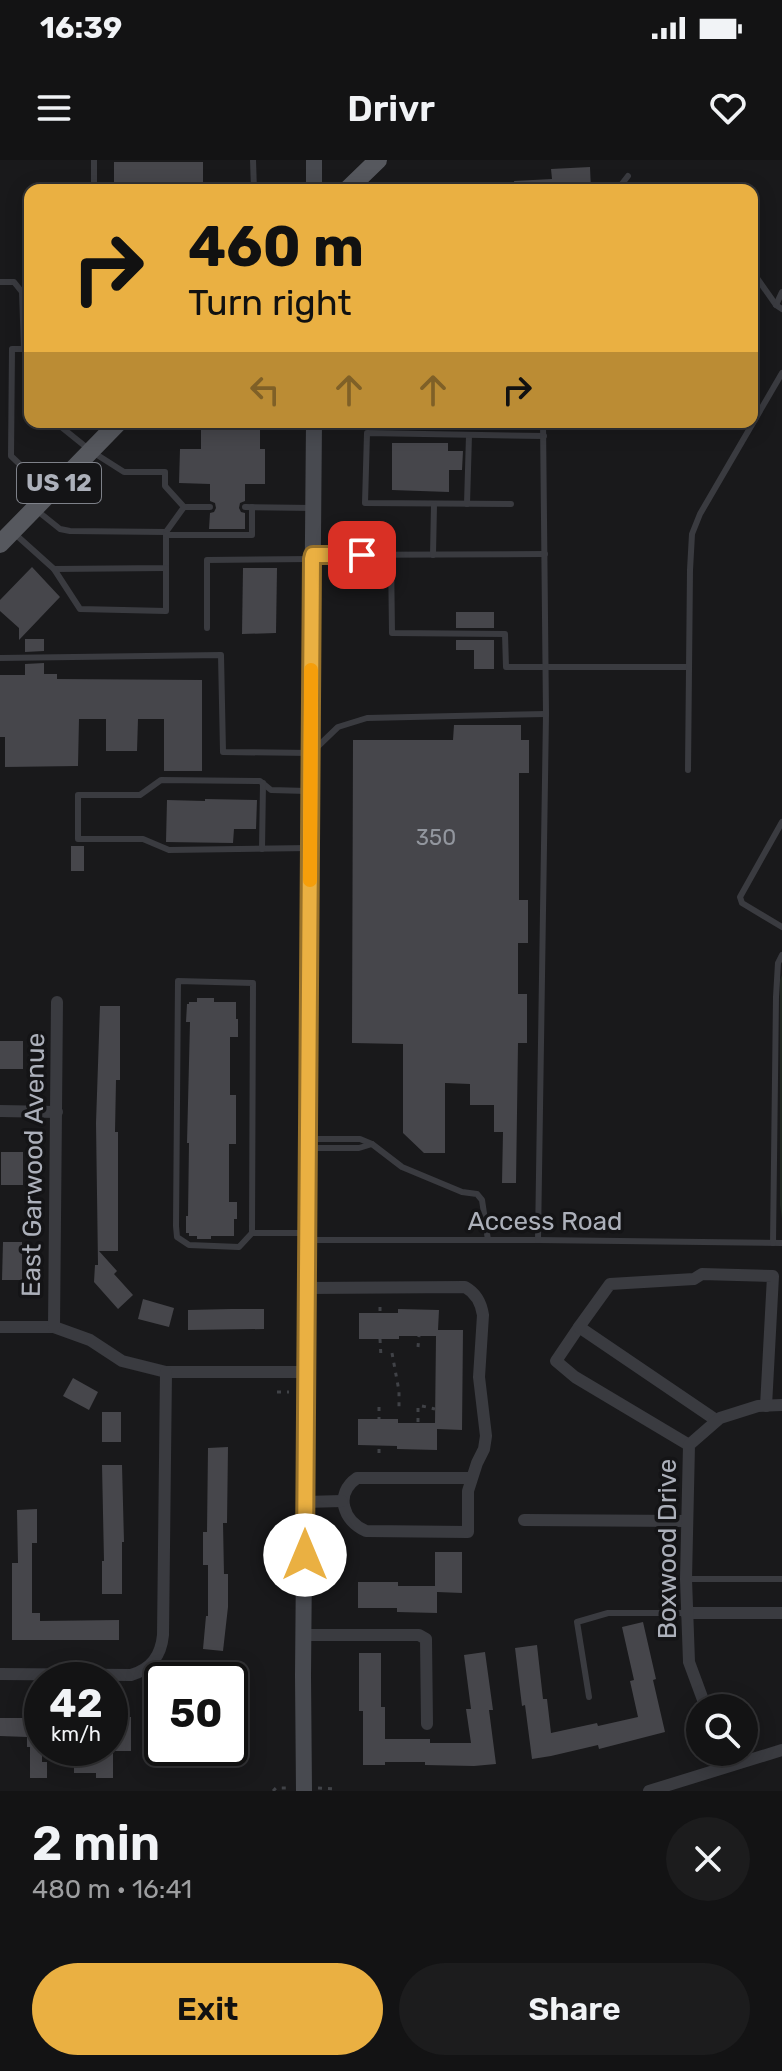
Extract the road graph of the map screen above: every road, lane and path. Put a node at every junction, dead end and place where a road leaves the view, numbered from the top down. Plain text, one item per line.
1 (94, 160) edge
2 (253, 160) edge
3 (314, 160) edge
4 (378, 160) edge
5 (628, 176) dead end
6 (94, 184) edge
7 (254, 184) edge
8 (314, 184) edge
9 (353, 184) edge
10 (622, 184) edge
11 (758, 279) edge
12 (0, 282) edge
13 (782, 292) edge
14 (779, 307) edge
15 (24, 315) edge
16 (24, 349) edge
17 (782, 373) edge
18 (758, 414) edge
19 (62, 428) edge
20 (113, 428) edge
21 (314, 428) edge
22 (543, 428) edge
23 (750, 428) edge
24 (469, 435) junction
25 (544, 436) junction
26 (91, 451) junction
27 (50, 492) junction
28 (467, 504) junction
29 (511, 504) dead end
30 (434, 505) junction
31 (184, 507) junction
32 (210, 507) dead end
33 (313, 508) junction
34 (34, 509) junction
35 (166, 534) junction
36 (6, 538) edge
37 (545, 554) junction
38 (391, 555) junction
39 (433, 555) junction
40 (312, 557) junction
41 (166, 568) junction
42 (54, 569) junction
43 (207, 628) dead end
44 (0, 658) edge
45 (545, 667) junction
46 (689, 667) junction
47 (546, 714) junction
48 (311, 753) junction
49 (688, 770) dead end
50 (263, 783) junction
51 (311, 791) junction
52 (782, 822) edge
53 (310, 848) junction
54 (262, 849) junction
55 (782, 927) edge
56 (782, 955) edge
57 (57, 1002) dead end
58 (0, 1111) edge
59 (57, 1112) junction
60 (308, 1144) junction
61 (252, 1233) junction
62 (307, 1237) junction
63 (488, 1240) junction
64 (538, 1240) junction
65 (773, 1243) junction
66 (782, 1243) edge
67 (778, 1276) edge
68 (307, 1288) junction
69 (380, 1307) dead end
70 (380, 1313) dead end
71 (0, 1327) edge
72 (54, 1327) junction
73 (579, 1327) junction
74 (419, 1336) dead end
75 (380, 1339) dead end
76 (418, 1347) dead end
77 (392, 1353) dead end
78 (381, 1357) dead end
79 (166, 1372) junction
80 (306, 1372) junction
81 (782, 1405) edge
82 (766, 1406) junction
83 (379, 1407) dead end
84 (399, 1407) dead end
85 (435, 1409) dead end
86 (379, 1419) dead end
87 (716, 1420) junction
88 (418, 1423) dead end
89 (379, 1445) dead end
90 (689, 1445) junction
91 (379, 1453) dead end
92 (471, 1478) junction
93 (342, 1501) junction
94 (305, 1502) junction
95 (524, 1520) dead end
96 (686, 1521) junction
97 (686, 1579) junction
98 (782, 1579) edge
99 (686, 1613) junction
100 (782, 1613) edge
101 (304, 1635) junction
102 (0, 1674) edge
103 (701, 1694) edge
104 (589, 1697) dead end
105 (427, 1724) dead end
106 (782, 1750) edge
107 (758, 1757) edge
108 (728, 1766) edge
109 (304, 1791) edge
110 (649, 1791) edge

1 - 6 lane
2 - 7 lane
3 - 8 main road
4 - 9 main road
5 - 10 lane
11 - 14 lane
12 - 15 lane
13 - 14 lane
16 - 27 lane
17 - 18 lane
19 - 26 lane
20 - 26 main road, US 12
21 - 33 main road
22 - 25 lane
23 - 46 lane
24 - 25 lane
24 - 28 lane
24 - 30 lane
25 - 37 lane
26 - 27 main road, US 12
26 - 31 lane
27 - 34 main road, US 12
28 - 29 lane
28 - 30 lane
30 - 39 lane
31 - 32 lane
31 - 35 lane
33 - 35 lane
33 - 40 main road
34 - 35 lane
34 - 36 main road, US 12
35 - 41 lane
36 - 42 lane
37 - 39 lane
37 - 45 lane
38 - 39 lane
38 - 40 lane
38 - 45 lane
40 - 43 lane
40 - 48 main road
41 - 42 lane
41 - 42 lane
44 - 48 lane
45 - 46 lane
45 - 47 lane
46 - 49 lane
47 - 48 lane
47 - 64 lane
48 - 51 main road
50 - 51 lane
50 - 54 lane
50 - 54 lane
51 - 53 main road
52 - 55 lane
53 - 54 lane
53 - 60 main road
56 - 65 lane
57 - 59 street, East Garwood Avenue
58 - 59 street
59 - 72 street, East Garwood Avenue
60 - 62 main road
60 - 63 lane
61 - 61 lane
61 - 62 lane, Access Road
62 - 63 lane, Access Road
62 - 68 main road
63 - 64 lane, Access Road
64 - 65 lane, Access Road
65 - 66 lane, Access Road
67 - 73 street
67 - 82 street
68 - 80 main road
68 - 92 street
69 - 70 path
71 - 72 street
72 - 79 street
73 - 87 street
73 - 90 street
74 - 76 path
75 - 78 path
77 - 84 path
79 - 80 street
79 - 102 street
80 - 94 main road
81 - 82 street, Boxwood Drive
82 - 87 street, Boxwood Drive
83 - 86 path
85 - 88 path
87 - 90 street, Boxwood Drive
89 - 91 path
90 - 96 street, Boxwood Drive
92 - 93 street
92 - 93 street
93 - 94 street
94 - 101 main road
95 - 96 street
96 - 97 street, Boxwood Drive
97 - 98 lane
97 - 99 street, Boxwood Drive
99 - 100 street
99 - 103 street, Boxwood Drive
99 - 104 lane
101 - 105 street
101 - 109 main road
106 - 107 street
108 - 110 street

